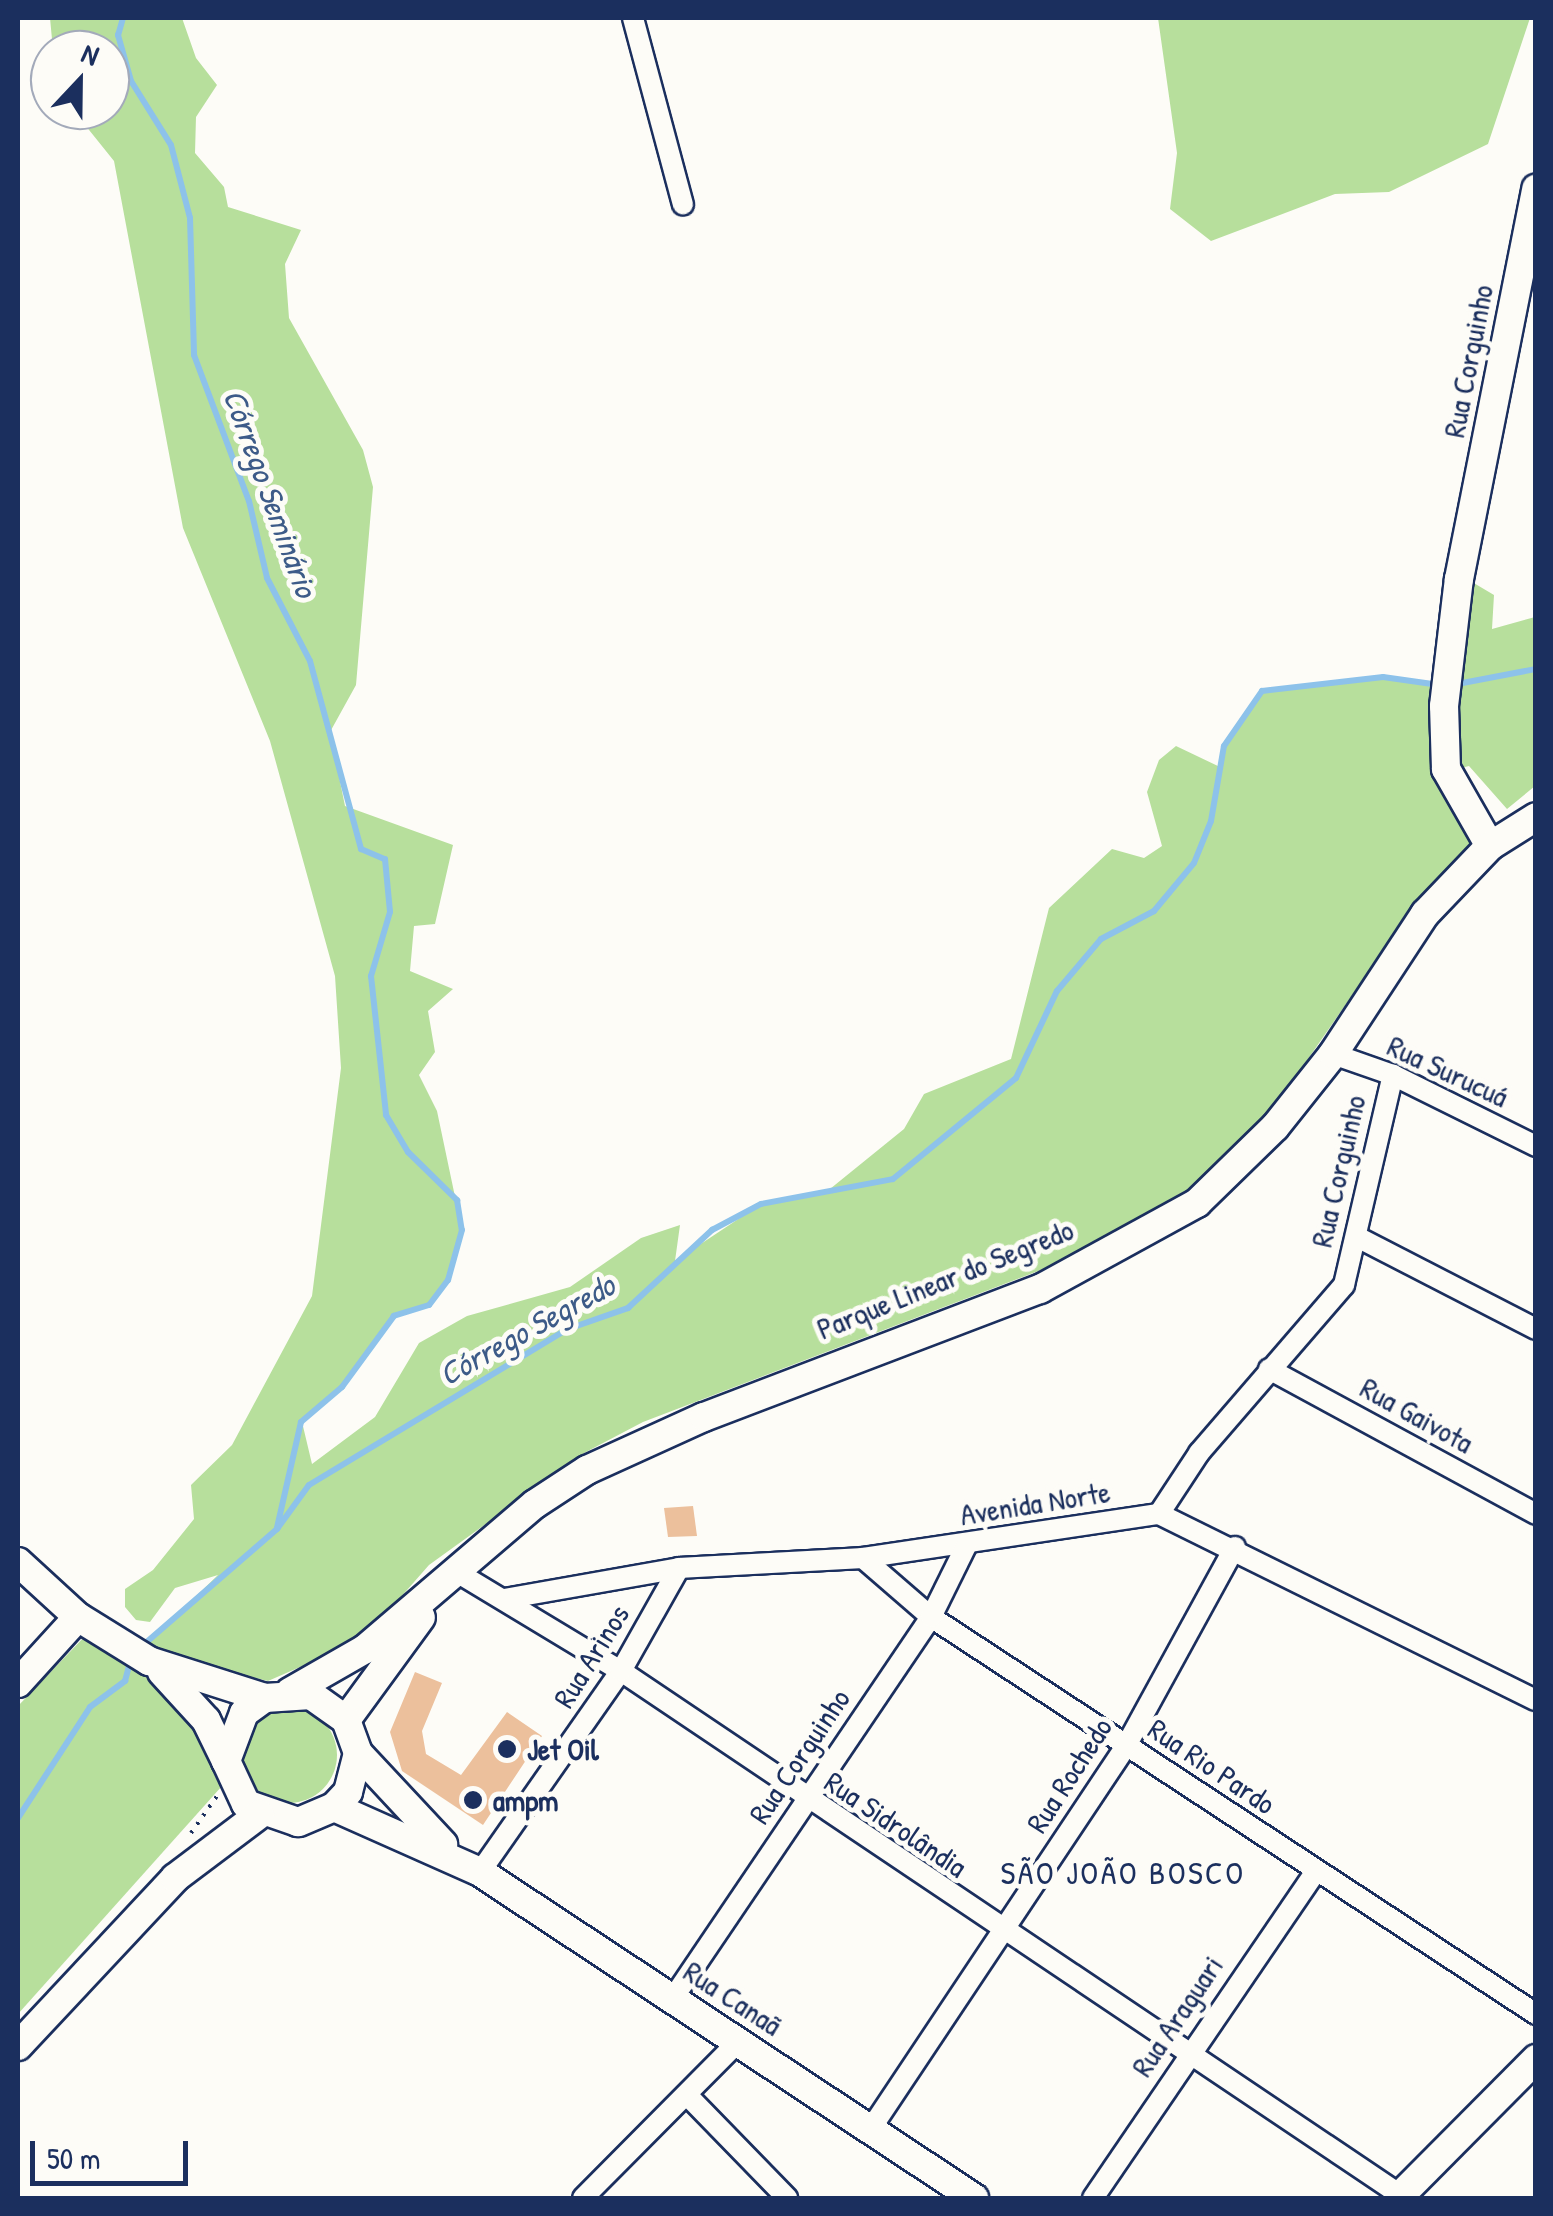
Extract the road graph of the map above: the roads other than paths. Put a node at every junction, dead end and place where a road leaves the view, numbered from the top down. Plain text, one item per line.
1 (633, 18) edge
2 (1536, 189) edge
3 (682, 204) dead end
4 (1536, 817) edge
5 (1490, 846) junction
6 (1333, 1054) junction
7 (1393, 1074) junction
8 (1536, 1146) edge
9 (1360, 1238) junction
10 (1536, 1328) edge
11 (1269, 1369) junction
12 (1159, 1514) junction
13 (1536, 1514) edge
14 (967, 1544) junction
15 (1235, 1547) junction
16 (863, 1558) junction
17 (18, 1562) edge
18 (679, 1568) junction
19 (452, 1575) junction
20 (504, 1600) junction
21 (78, 1617) junction
22 (931, 1617) junction
23 (145, 1659) junction
24 (621, 1671) junction
25 (18, 1683) edge
26 (277, 1695) junction
27 (1536, 1700) edge
28 (346, 1720) junction
29 (1126, 1746) junction
30 (358, 1753) junction
31 (226, 1761) junction
32 (808, 1801) junction
33 (334, 1808) junction
34 (260, 1814) junction
35 (454, 1856) junction
36 (1316, 1871) junction
37 (480, 1872) junction
38 (1002, 1934) junction
39 (673, 1998) junction
40 (1536, 2014) edge
41 (738, 2042) junction
42 (18, 2046) edge
43 (1188, 2050) junction
44 (1536, 2060) edge
45 (687, 2095) junction
46 (872, 2127) junction
47 (583, 2198) edge
48 (787, 2198) edge
49 (974, 2198) edge
50 (1093, 2198) edge
51 (1402, 2198) edge

1 - 3 street
2 - 5 main road, Rua Corguinho
4 - 5 main road
5 - 6 main road
6 - 7 street, Rua Surucuá
6 - 19 main road
7 - 8 street, Rua Surucuá
7 - 9 street, Rua Corguinho
9 - 10 street
9 - 11 street, Rua Corguinho
11 - 12 street, Rua Corguinho
11 - 13 street, Rua Gaivota
12 - 14 street, Avenida Norte
12 - 15 street
14 - 16 street, Avenida Norte
14 - 22 street, Rua Corguinho
15 - 27 street
15 - 29 street, Rua Rochedo
16 - 18 street, Avenida Norte
16 - 22 street, Rua Rio Pardo
17 - 21 main road
18 - 20 street, Avenida Norte
18 - 24 street, Rua Arinos
19 - 20 street, Rua Sidrolândia
19 - 26 main road
19 - 28 main road
20 - 24 street, Rua Sidrolândia
21 - 23 main road
21 - 25 main road
22 - 29 street, Rua Rio Pardo
22 - 32 street, Rua Corguinho
23 - 26 main road
23 - 31 main road
24 - 32 street, Rua Sidrolândia
24 - 37 street, Rua Arinos
26 - 28 main road
26 - 31 main road
28 - 30 main road
29 - 36 street, Rua Rio Pardo
29 - 38 street, Rua Rochedo
30 - 33 main road
30 - 35 main road, Rua Canaã
31 - 34 main road
32 - 38 street, Rua Sidrolândia
32 - 39 street, Rua Corguinho
33 - 34 main road
33 - 35 main road, Rua Canaã
34 - 42 main road
35 - 37 main road, Rua Canaã
36 - 40 street, Rua Rio Pardo
36 - 43 street, Rua Araguari
37 - 39 main road, Rua Canaã
38 - 43 street, Rua Sidrolândia
38 - 46 street, Rua Rochedo
39 - 41 main road, Rua Canaã
41 - 45 street
41 - 46 main road, Rua Canaã
43 - 50 street, Rua Araguari
43 - 51 street, Rua Sidrolândia
44 - 51 main road
45 - 47 street
45 - 48 street
46 - 49 main road, Rua Canaã

